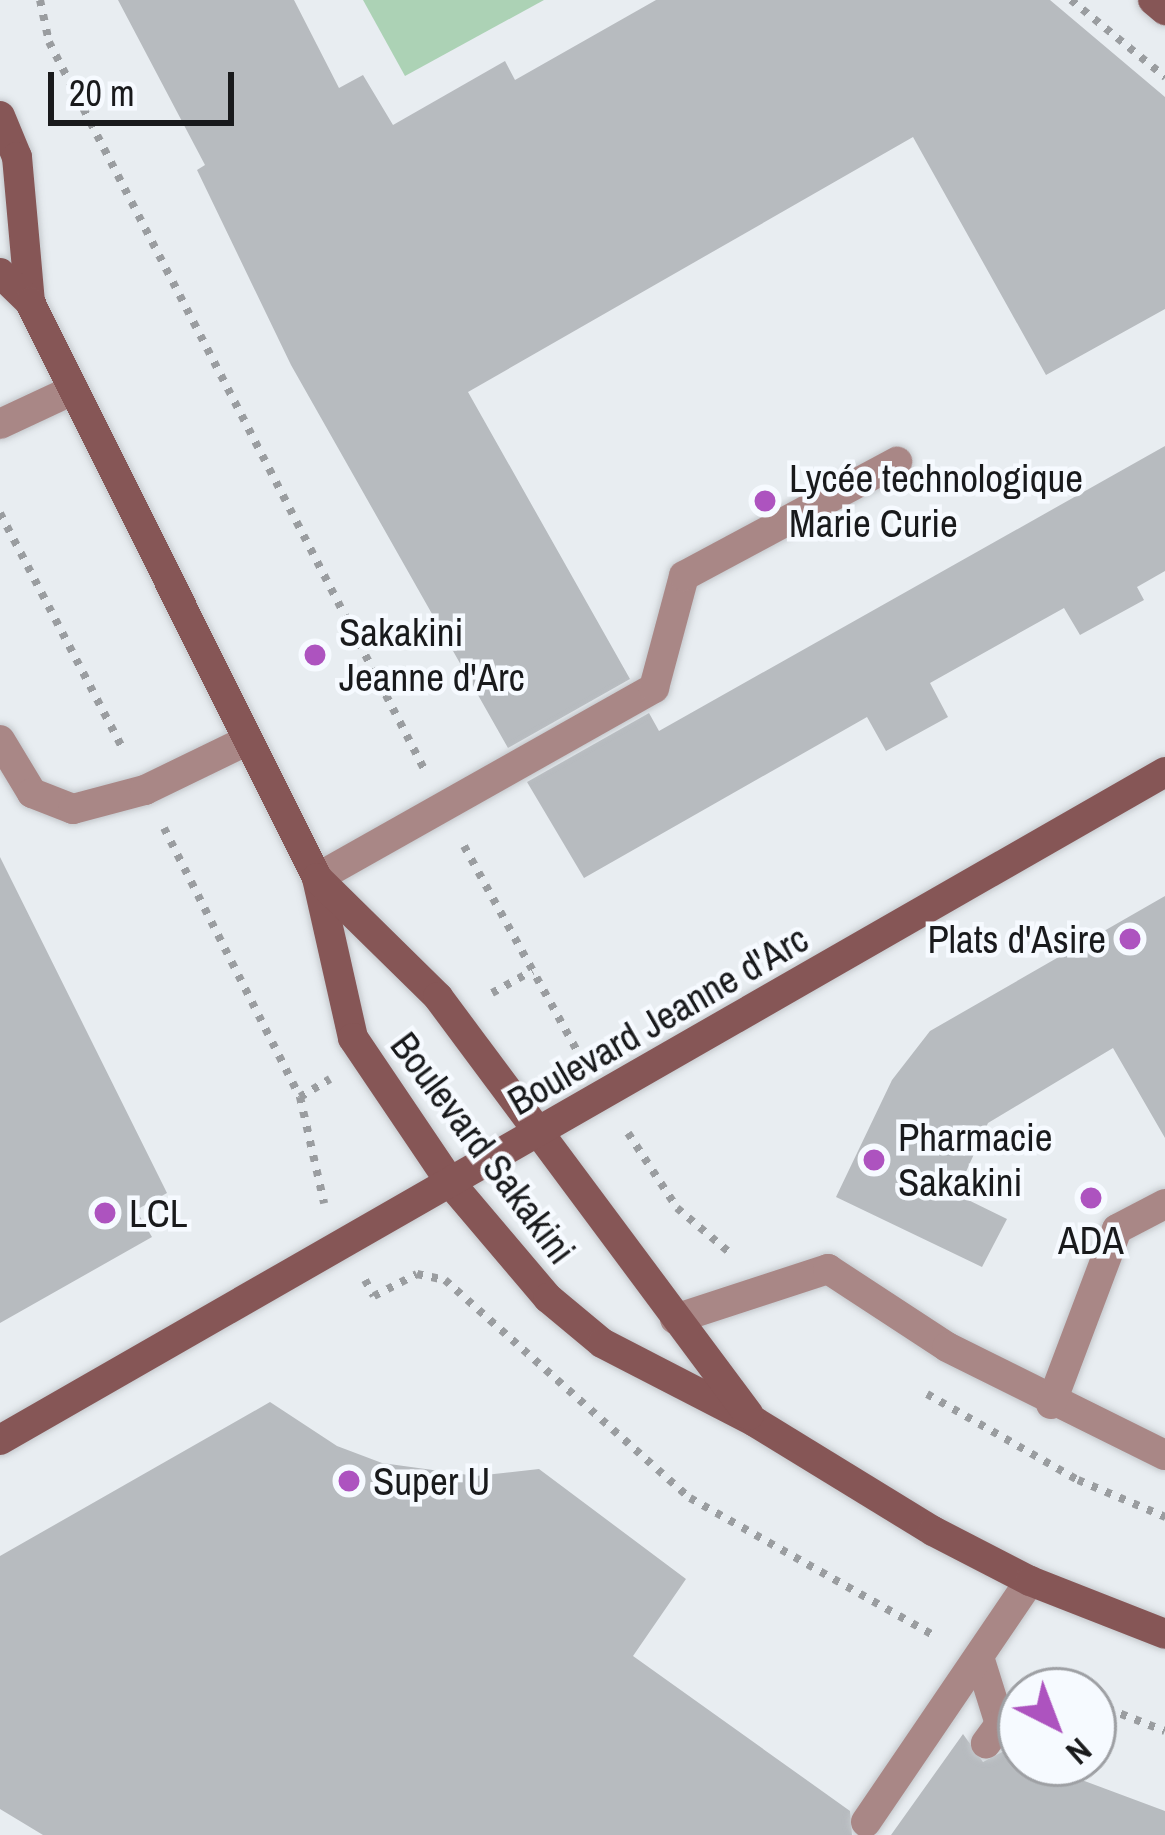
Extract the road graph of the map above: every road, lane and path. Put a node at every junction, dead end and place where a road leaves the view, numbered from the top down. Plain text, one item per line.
1 (40, 0) edge
2 (1071, 0) edge
3 (1153, 0) edge
4 (1165, 10) edge
5 (1165, 77) edge
6 (0, 116) edge
7 (0, 273) edge
8 (30, 302) junction
9 (73, 390) junction
10 (0, 424) edge
11 (897, 462) dead end
12 (0, 513) edge
13 (0, 740) edge
14 (248, 740) junction
15 (1165, 772) edge
16 (145, 790) junction
17 (443, 808) junction
18 (317, 878) junction
19 (575, 1048) dead end
20 (536, 1136) junction
21 (453, 1186) junction
22 (317, 1191) dead end
23 (1165, 1204) edge
24 (364, 1278) dead end
25 (676, 1319) junction
26 (1051, 1404) junction
27 (754, 1422) junction
28 (0, 1440) edge
29 (1165, 1454) edge
30 (1030, 1581) junction
31 (1165, 1634) edge
32 (979, 1657) junction
33 (1004, 1667) edge
34 (1117, 1712) edge
35 (1165, 1732) edge
36 (986, 1744) dead end
37 (866, 1822) dead end

1 - 17 path
2 - 5 path
3 - 4 main road
6 - 8 main road, Boulevard Sakakini
7 - 8 main road, Boulevard Sakakini
8 - 9 main road, Boulevard Sakakini
9 - 10 lane
9 - 14 main road, Boulevard Sakakini
11 - 17 lane
12 - 16 path
13 - 16 lane
14 - 16 lane
14 - 18 main road, Boulevard Sakakini
15 - 20 main road, Boulevard Jeanne d'Arc
16 - 22 path
17 - 18 lane
17 - 19 path
18 - 20 main road, Boulevard Sakakini
18 - 21 main road, Boulevard Sakakini
20 - 21 main road, Boulevard Jeanne d'Arc
20 - 25 main road, Boulevard Sakakini
21 - 27 main road, Boulevard Sakakini
21 - 28 main road, Boulevard Jeanne d'Arc
23 - 26 lane
24 - 32 path
25 - 26 lane
25 - 27 main road, Boulevard Sakakini
26 - 29 lane
27 - 30 main road, Boulevard Sakakini
30 - 31 main road, Boulevard Sakakini
30 - 32 lane
32 - 33 path
32 - 36 lane
32 - 37 lane
34 - 35 path

